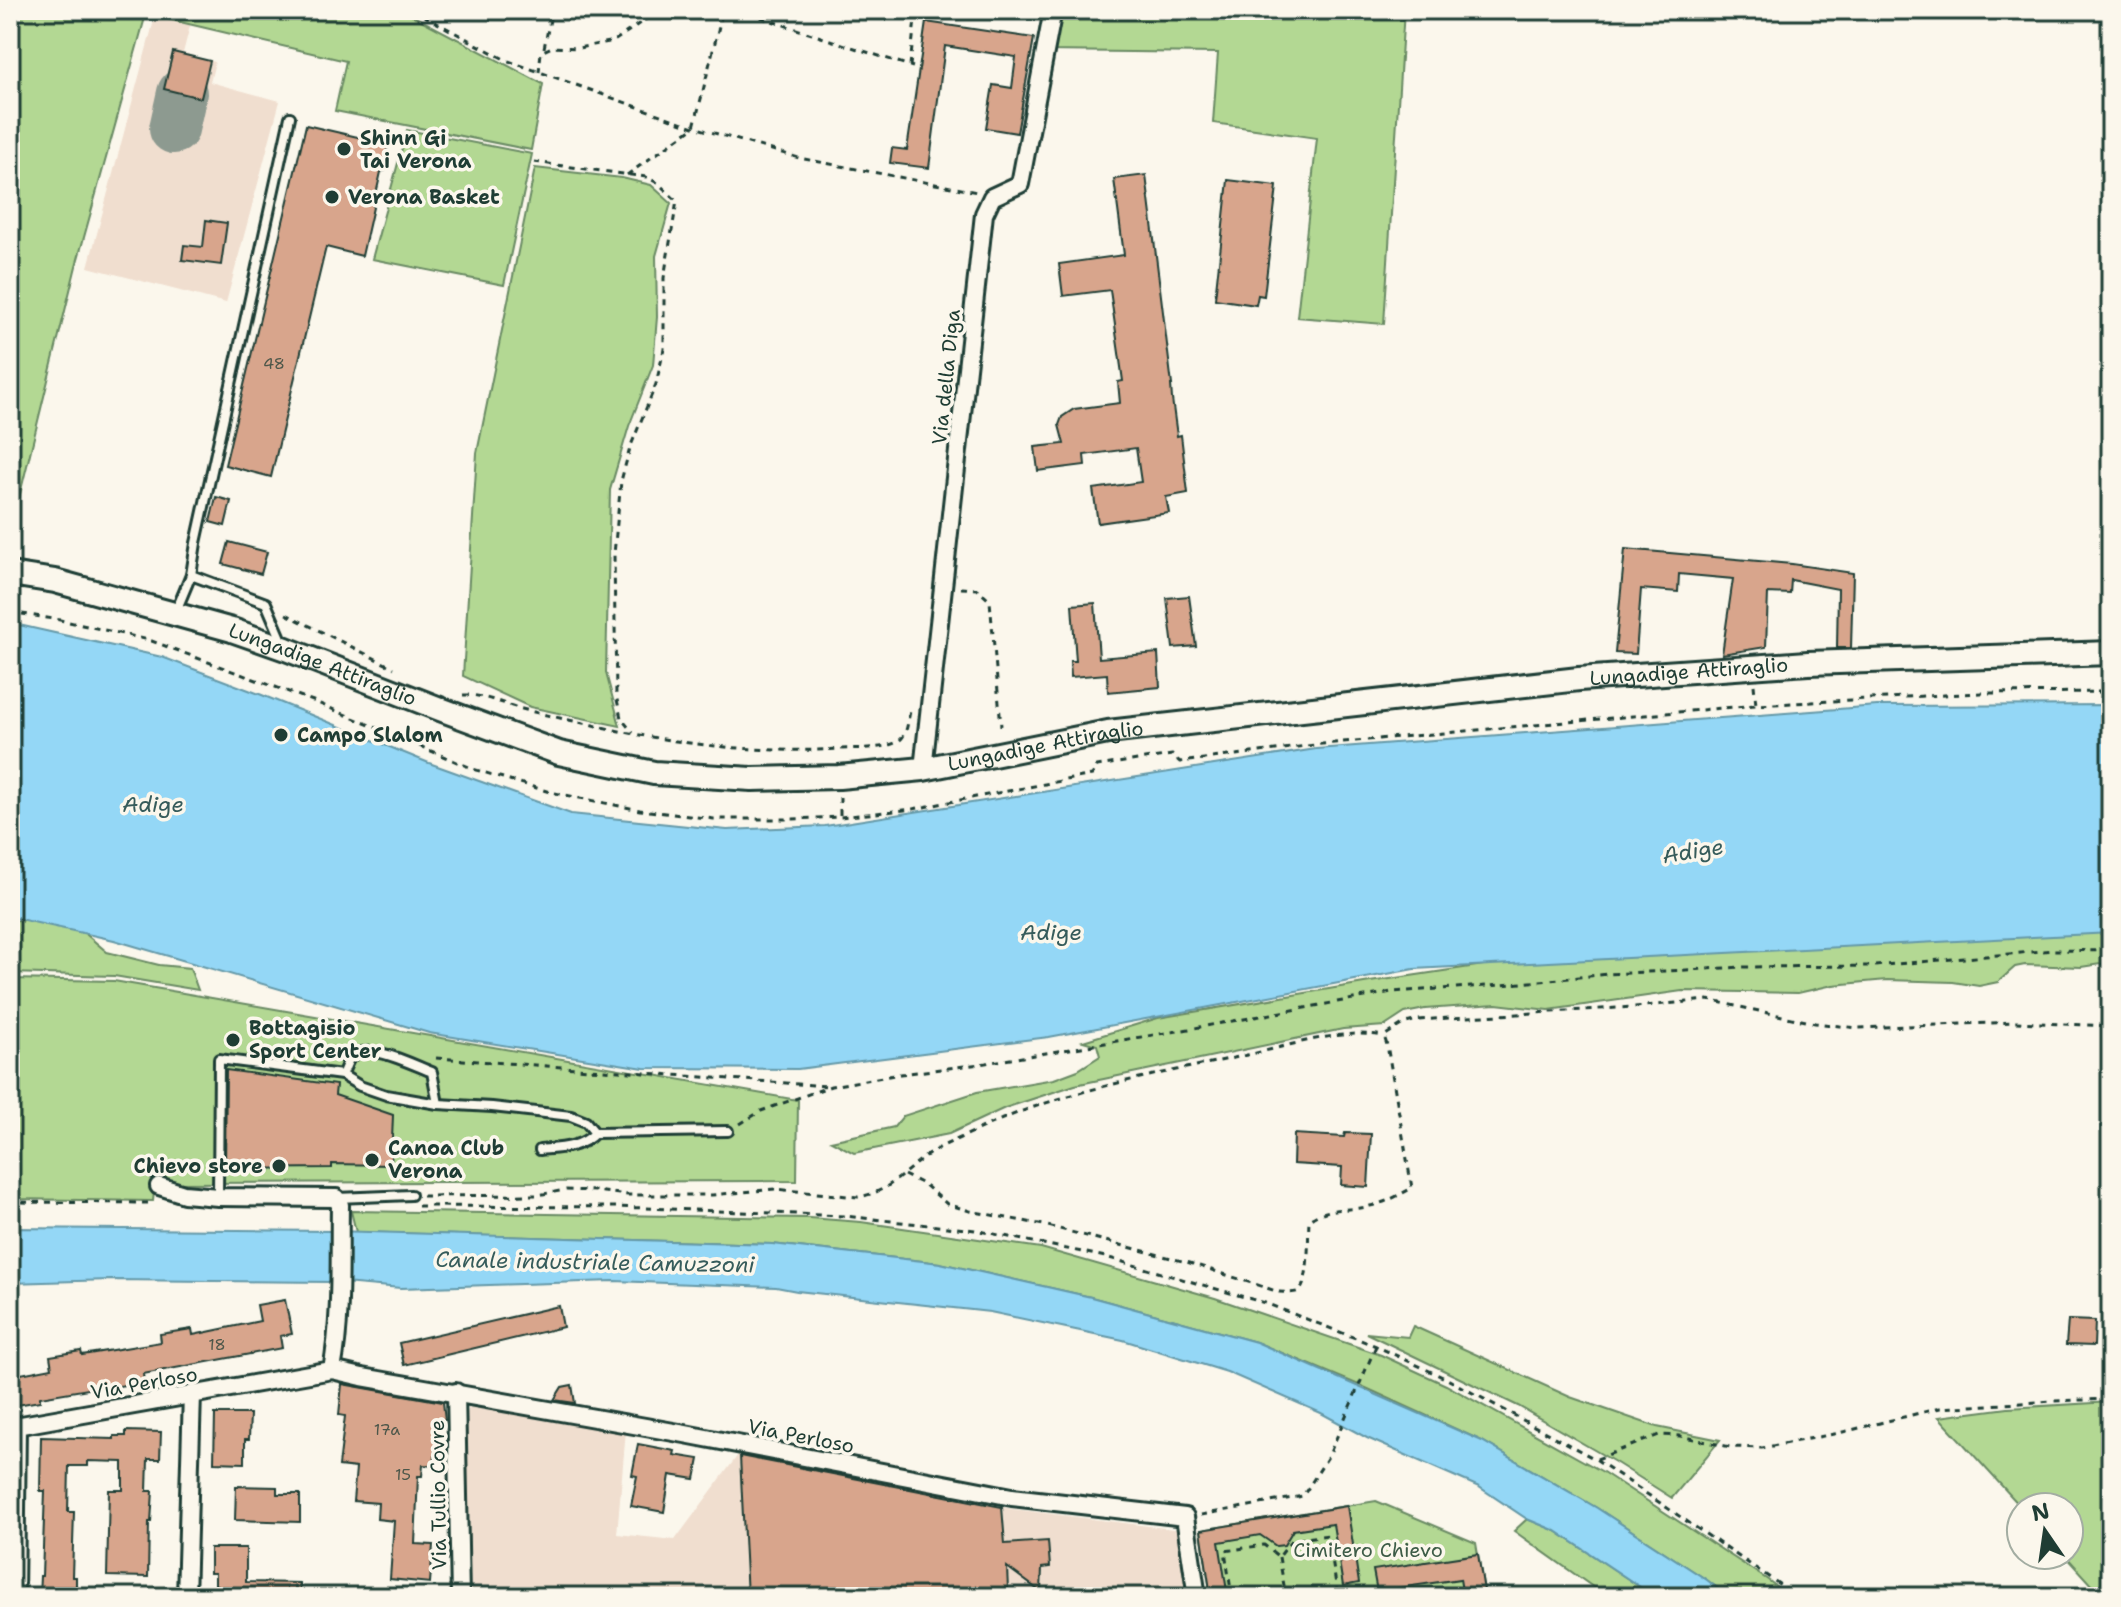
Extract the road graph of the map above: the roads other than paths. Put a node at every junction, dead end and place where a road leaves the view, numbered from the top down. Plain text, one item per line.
1 (1053, 10) edge
2 (290, 117) dead end
3 (10, 574) edge
4 (191, 575) junction
5 (175, 613) junction
6 (286, 649) junction
7 (2111, 653) edge
8 (923, 769) junction
9 (342, 1075) junction
10 (438, 1104) junction
11 (728, 1131) road end
12 (595, 1133) junction
13 (540, 1150) dead end
14 (159, 1186) dead end
15 (411, 1195) road end
16 (218, 1197) junction
17 (336, 1198) junction
18 (332, 1370) junction
19 (456, 1392) junction
20 (192, 1394) junction
21 (14, 1427) edge
22 (15, 1597) edge
23 (186, 1597) edge
24 (460, 1597) edge
25 (1197, 1597) edge

1 - 8 street, Via della Diga
2 - 4 lane
3 - 5 street, Lungadige Attiraglio
4 - 5 lane
4 - 6 lane
5 - 6 street, Lungadige Attiraglio
6 - 8 street, Lungadige Attiraglio
7 - 8 street, Lungadige Attiraglio
9 - 10 lane
9 - 10 lane
9 - 16 lane
10 - 12 lane
11 - 12 lane
12 - 13 lane
14 - 16 street
15 - 17 lane
16 - 17 street
17 - 18 street
18 - 19 street, Via Perloso
18 - 20 street, Via Perloso
19 - 24 street, Via Tullio Covre
19 - 25 street, Via Perloso
20 - 21 street, Via Perloso
20 - 23 street
21 - 22 street

